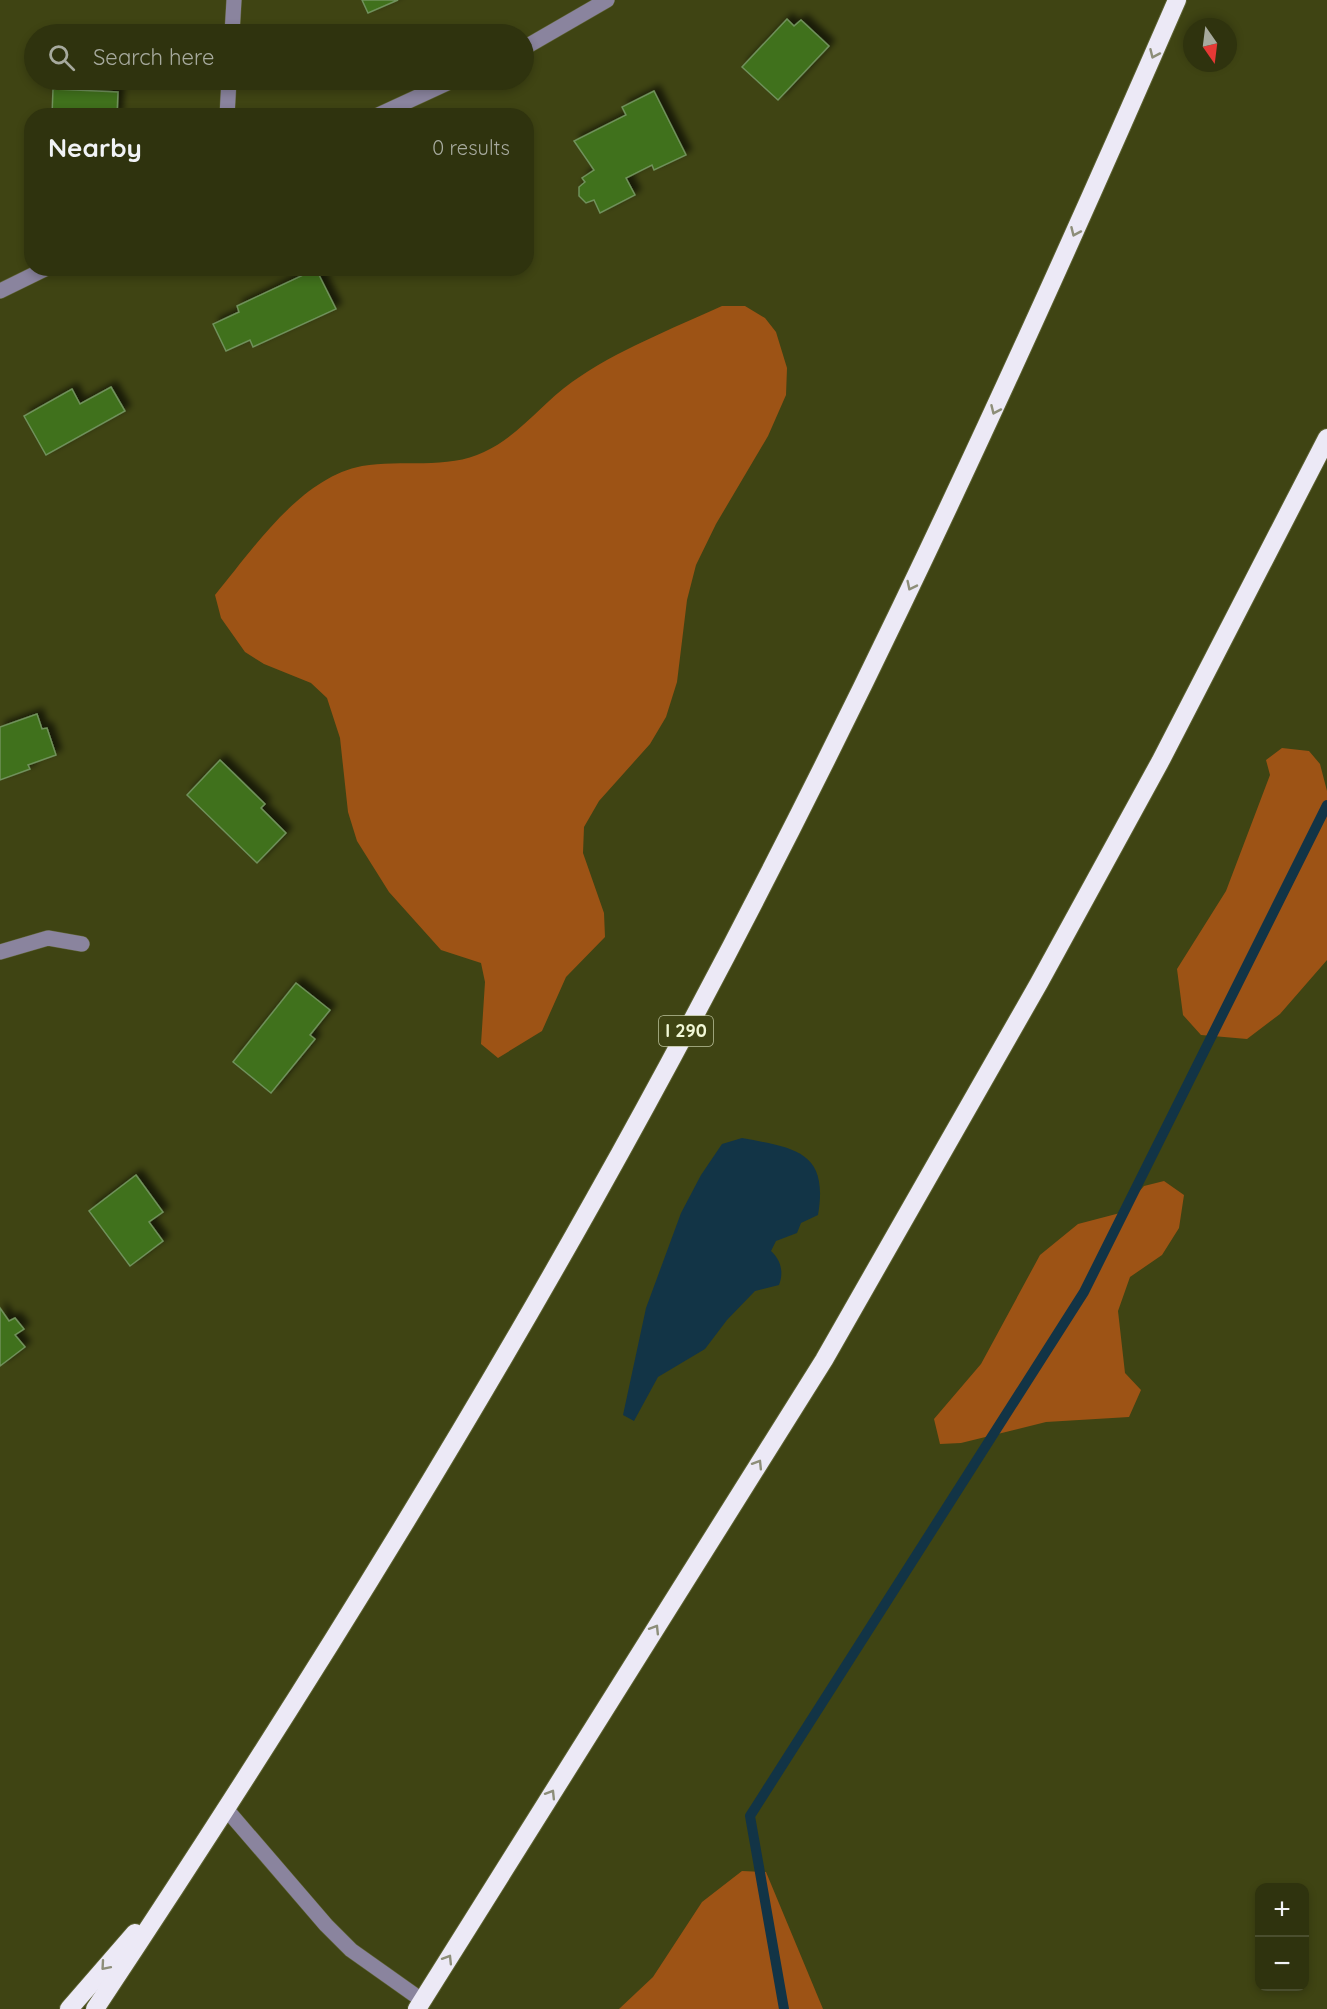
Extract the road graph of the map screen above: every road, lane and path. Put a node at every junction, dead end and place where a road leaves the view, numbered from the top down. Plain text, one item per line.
1 (234, 0) edge
2 (607, 0) edge
3 (1177, 0) edge
4 (233, 24) edge
5 (534, 42) edge
6 (228, 90) edge
7 (432, 90) edge
8 (227, 108) edge
9 (393, 108) edge
10 (31, 276) edge
11 (0, 291) edge
12 (1327, 438) edge
13 (82, 944) dead end
14 (0, 952) edge
15 (227, 1810) junction
16 (185, 1875) junction
17 (420, 2005) edge
18 (69, 2009) edge
19 (95, 2009) edge

1 - 4 street
2 - 5 street
3 -> 15 highway, I 290
6 - 8 street
7 - 9 street
10 - 11 street
17 -> 12 highway
13 - 14 street
15 - 16 highway, I 290
15 - 17 street
16 -> 18 highway
16 - 19 highway, I 290

